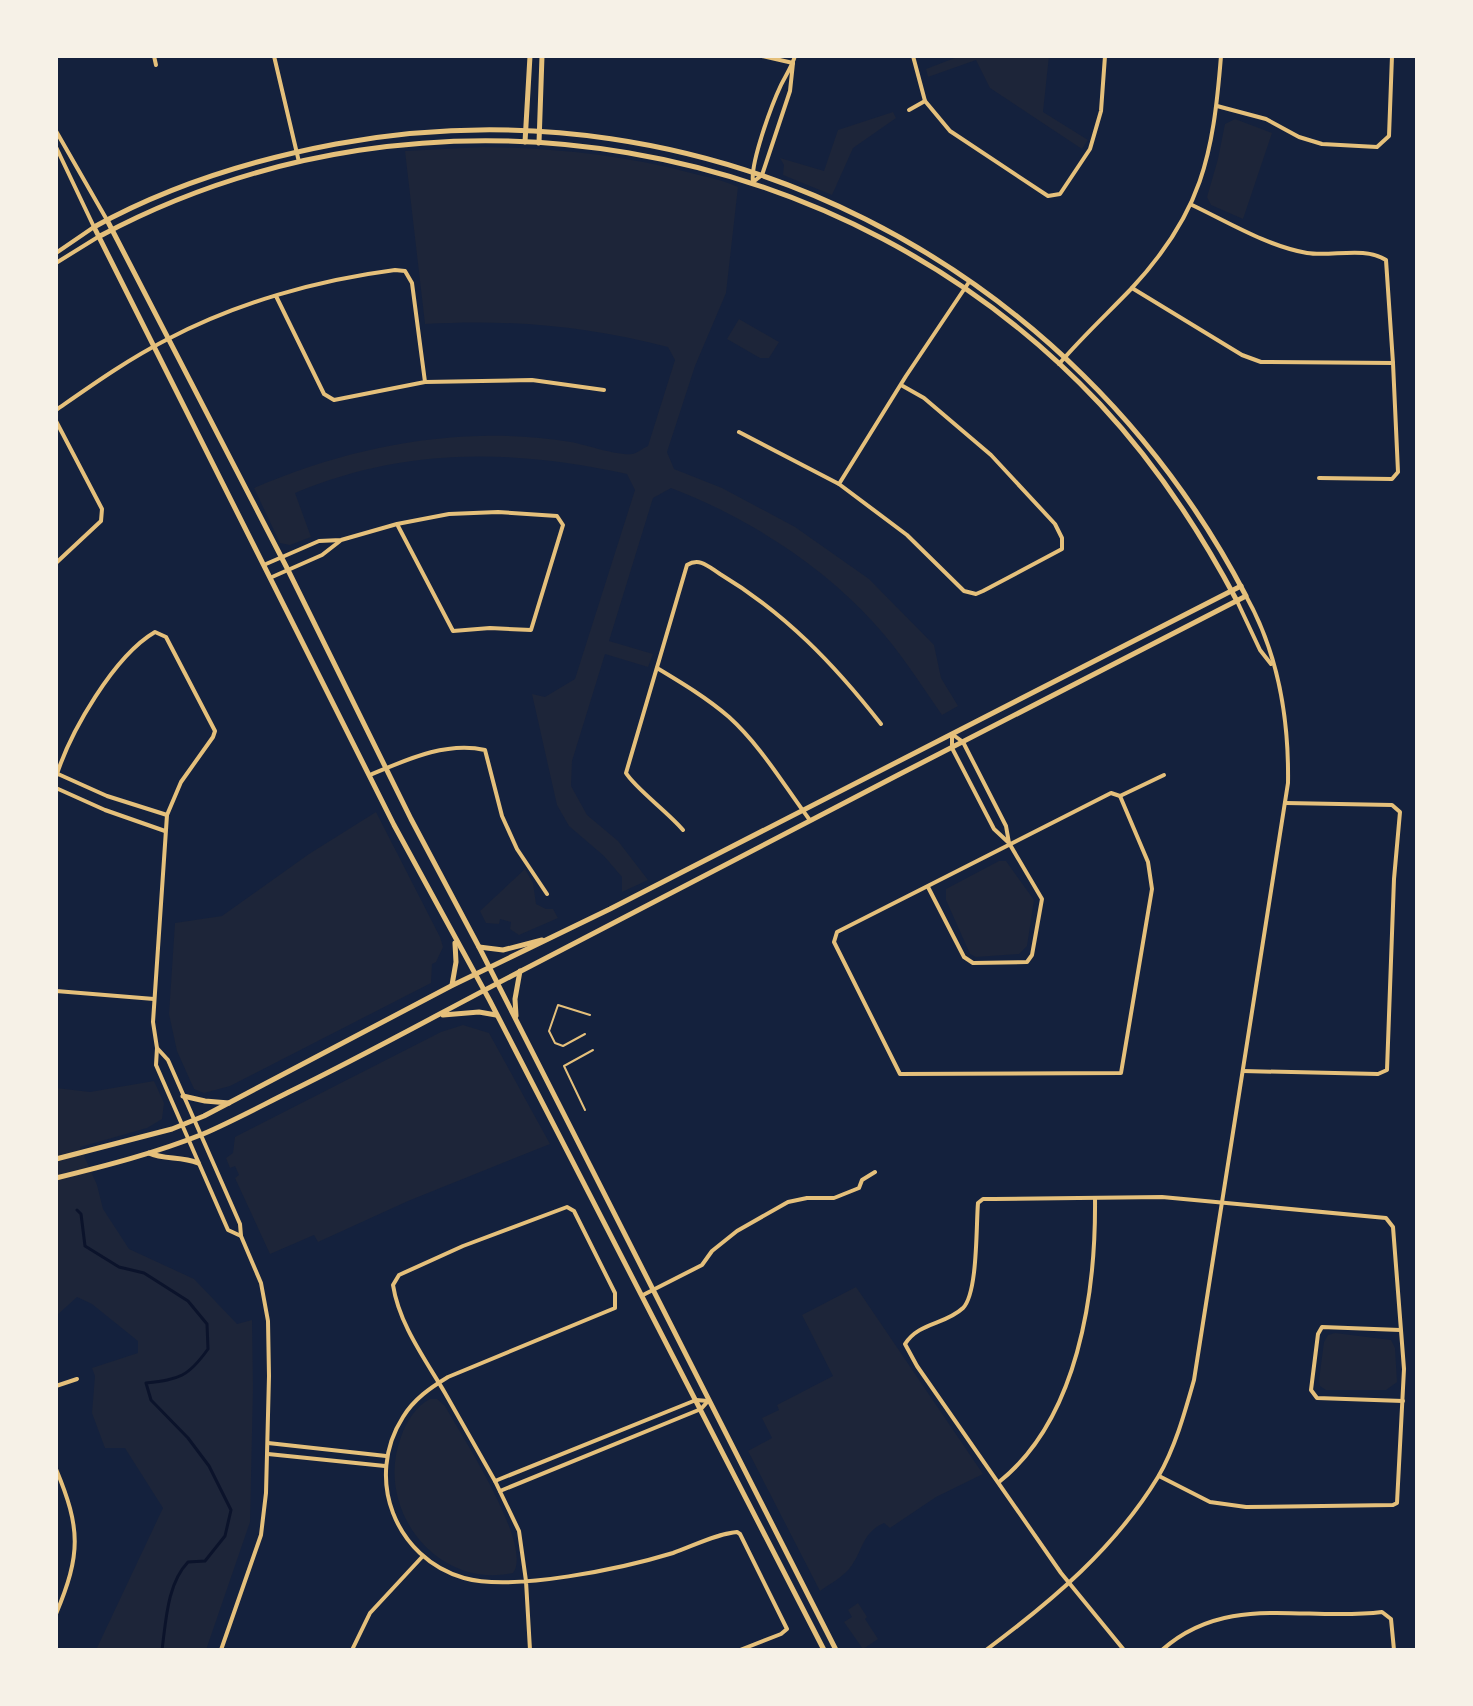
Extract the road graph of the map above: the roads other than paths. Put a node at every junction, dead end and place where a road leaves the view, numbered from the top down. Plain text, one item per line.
1 (154, 56) edge
2 (274, 56) edge
3 (530, 56) edge
4 (542, 56) edge
5 (762, 56) edge
6 (795, 56) edge
7 (913, 56) edge
8 (1105, 56) edge
9 (1221, 56) edge
10 (1392, 56) edge
11 (793, 63) junction
12 (156, 65) dead end
13 (925, 101) junction
14 (1217, 106) junction
15 (909, 110) dead end
16 (56, 131) edge
17 (526, 131) junction
18 (539, 131) junction
19 (525, 142) junction
20 (539, 143) junction
21 (56, 147) edge
22 (296, 152) junction
23 (299, 162) junction
24 (751, 171) junction
25 (762, 175) junction
26 (753, 182) junction
27 (1192, 205) junction
28 (107, 220) junction
29 (94, 227) junction
30 (111, 230) junction
31 (100, 236) junction
32 (56, 253) edge
33 (56, 263) edge
34 (970, 280) junction
35 (965, 288) junction
36 (1132, 288) junction
37 (276, 296) junction
38 (167, 339) junction
39 (155, 346) junction
40 (1066, 356) junction
41 (1393, 363) junction
42 (1059, 364) junction
43 (425, 382) junction
44 (901, 385) junction
45 (604, 390) dead end
46 (56, 410) edge
47 (56, 421) edge
48 (739, 432) dead end
49 (1319, 478) dead end
50 (839, 484) junction
51 (397, 524) junction
52 (341, 540) junction
53 (281, 558) junction
54 (56, 563) edge
55 (266, 564) junction
56 (288, 570) junction
57 (272, 577) junction
58 (1241, 586) junction
59 (1231, 591) junction
60 (1246, 596) junction
61 (1237, 601) junction
62 (1273, 666) junction
63 (657, 668) junction
64 (881, 724) dead end
65 (952, 734) junction
66 (963, 742) junction
67 (952, 748) junction
68 (386, 768) junction
69 (56, 775) edge
70 (370, 775) junction
71 (1164, 775) dead end
72 (56, 788) edge
73 (1120, 796) junction
74 (1286, 803) junction
75 (802, 811) junction
76 (167, 815) junction
77 (809, 819) junction
78 (683, 830) dead end
79 (165, 831) junction
80 (1009, 843) junction
81 (928, 887) junction
82 (547, 894) dead end
83 (555, 937) junction
84 (455, 938) junction
85 (479, 947) junction
86 (489, 968) junction
87 (520, 971) junction
88 (474, 976) junction
89 (497, 984) junction
90 (451, 986) junction
91 (56, 991) edge
92 (483, 991) junction
93 (154, 999) junction
94 (438, 1015) junction
95 (496, 1015) junction
96 (590, 1015) dead end
97 (517, 1021) junction
98 (585, 1034) dead end
99 (157, 1048) junction
100 (593, 1050) dead end
101 (1243, 1071) junction
102 (183, 1096) junction
103 (230, 1103) junction
104 (585, 1110) dead end
105 (194, 1121) junction
106 (181, 1126) junction
107 (201, 1135) junction
108 (187, 1140) junction
109 (148, 1153) junction
110 (56, 1159) edge
111 (198, 1163) junction
112 (875, 1172) dead end
113 (56, 1178) edge
114 (1095, 1198) junction
115 (1223, 1205) junction
116 (241, 1236) junction
117 (654, 1290) junction
118 (643, 1295) junction
119 (1400, 1330) junction
120 (77, 1379) dead end
121 (439, 1383) junction
122 (56, 1386) edge
123 (696, 1400) junction
124 (708, 1401) junction
125 (1403, 1401) junction
126 (701, 1409) junction
127 (268, 1443) junction
128 (268, 1454) junction
129 (386, 1456) junction
130 (385, 1466) junction
131 (56, 1469) edge
132 (1159, 1476) junction
133 (495, 1481) junction
134 (999, 1482) junction
135 (500, 1491) junction
136 (422, 1557) junction
137 (526, 1581) junction
138 (1069, 1584) junction
139 (56, 1614) edge
140 (221, 1650) edge
141 (352, 1650) edge
142 (530, 1650) edge
143 (740, 1650) edge
144 (824, 1650) edge
145 (836, 1650) edge
146 (986, 1650) edge
147 (1124, 1650) edge
148 (1162, 1650) edge
149 (1394, 1650) edge

1 - 12 street
2 - 22 street
3 - 17 street
4 - 18 street
5 - 11 street
6 - 11 street
7 - 13 street
8 - 13 street
9 - 14 street
10 - 14 street
11 - 24 street
11 - 25 street
13 - 15 street
14 - 27 street
16 - 28 street
17 - 18 street
17 - 19 street
17 - 22 street
18 - 20 street
18 - 24 street
19 - 20 street
19 - 23 street
20 - 26 street
21 - 29 street
22 - 23 street
22 - 28 street
23 - 30 street
24 - 25 street
24 - 26 street
25 - 26 street
25 - 34 street
26 - 35 street
27 - 36 street
27 - 41 street
28 - 29 street
28 - 30 street
29 - 31 street
29 - 32 street
30 - 31 street
30 - 38 street
31 - 33 street
31 - 39 street
34 - 35 street
34 - 40 street
35 - 42 street
35 - 44 street
36 - 40 street
36 - 41 street
37 - 38 street
37 - 43 street
37 - 43 street
38 - 39 street
38 - 53 street
39 - 46 street
39 - 55 street
40 - 42 street
40 - 58 street
41 - 49 street
42 - 59 street
43 - 45 street
44 - 50 street
44 - 50 street
47 - 54 street
48 - 50 street
51 - 51 street
51 - 52 street
52 - 53 street
52 - 56 street
53 - 55 street
53 - 56 street
55 - 57 street
56 - 57 street
56 - 68 street
57 - 70 street
58 - 59 street
58 - 60 street
59 - 61 street
59 - 65 street
60 - 61 street
60 - 62 street
61 - 62 street
61 - 66 street
62 - 74 street
63 - 64 street
63 - 75 street
63 - 78 street
65 - 66 street
65 - 67 street
65 - 75 street
66 - 67 street
66 - 80 street
67 - 77 street
67 - 80 street
68 - 70 street
68 - 82 street
68 - 85 street
69 - 76 street
69 - 76 street
70 - 84 street
71 - 73 street
72 - 79 street
73 - 80 street
73 - 81 street
74 - 101 street
74 - 101 street
75 - 77 street
75 - 83 street
76 - 79 street
77 - 87 street
79 - 93 street
80 - 81 street
80 - 81 street
83 - 85 street
83 - 86 street
84 - 88 street
84 - 90 street
85 - 86 street
86 - 88 street
86 - 89 street
87 - 89 street
87 - 97 street
88 - 90 street
88 - 92 street
89 - 92 street
89 - 97 street
90 - 103 street
91 - 93 street
92 - 94 street
92 - 95 street
93 - 99 street
94 - 95 street
94 - 107 street
95 - 118 street
96 - 98 lane
97 - 117 street
99 - 102 street
99 - 106 street
100 - 104 lane
101 - 115 street
102 - 103 street
102 - 105 street
103 - 105 street
105 - 106 street
105 - 107 street
106 - 108 street
106 - 110 street
107 - 108 street
107 - 116 street
108 - 109 street
108 - 111 street
109 - 111 street
109 - 113 street
111 - 116 street
112 - 117 street
114 - 115 street
114 - 134 street
114 - 134 street
115 - 119 street
115 - 132 street
116 - 127 street
117 - 118 street
117 - 124 street
118 - 123 street
119 - 125 street
119 - 125 street
120 - 122 street
121 - 121 street
121 - 129 street
121 - 133 street
123 - 124 street
123 - 126 street
123 - 133 street
124 - 126 street
124 - 145 street
125 - 132 street
126 - 135 street
126 - 144 street
127 - 128 street
127 - 129 street
128 - 130 street
128 - 140 street
129 - 130 street
130 - 136 street
131 - 139 street
132 - 138 street
133 - 135 street
134 - 138 street
135 - 137 street
136 - 137 street
136 - 141 street
137 - 142 street
137 - 143 street
138 - 146 street
138 - 147 street
148 - 149 street

